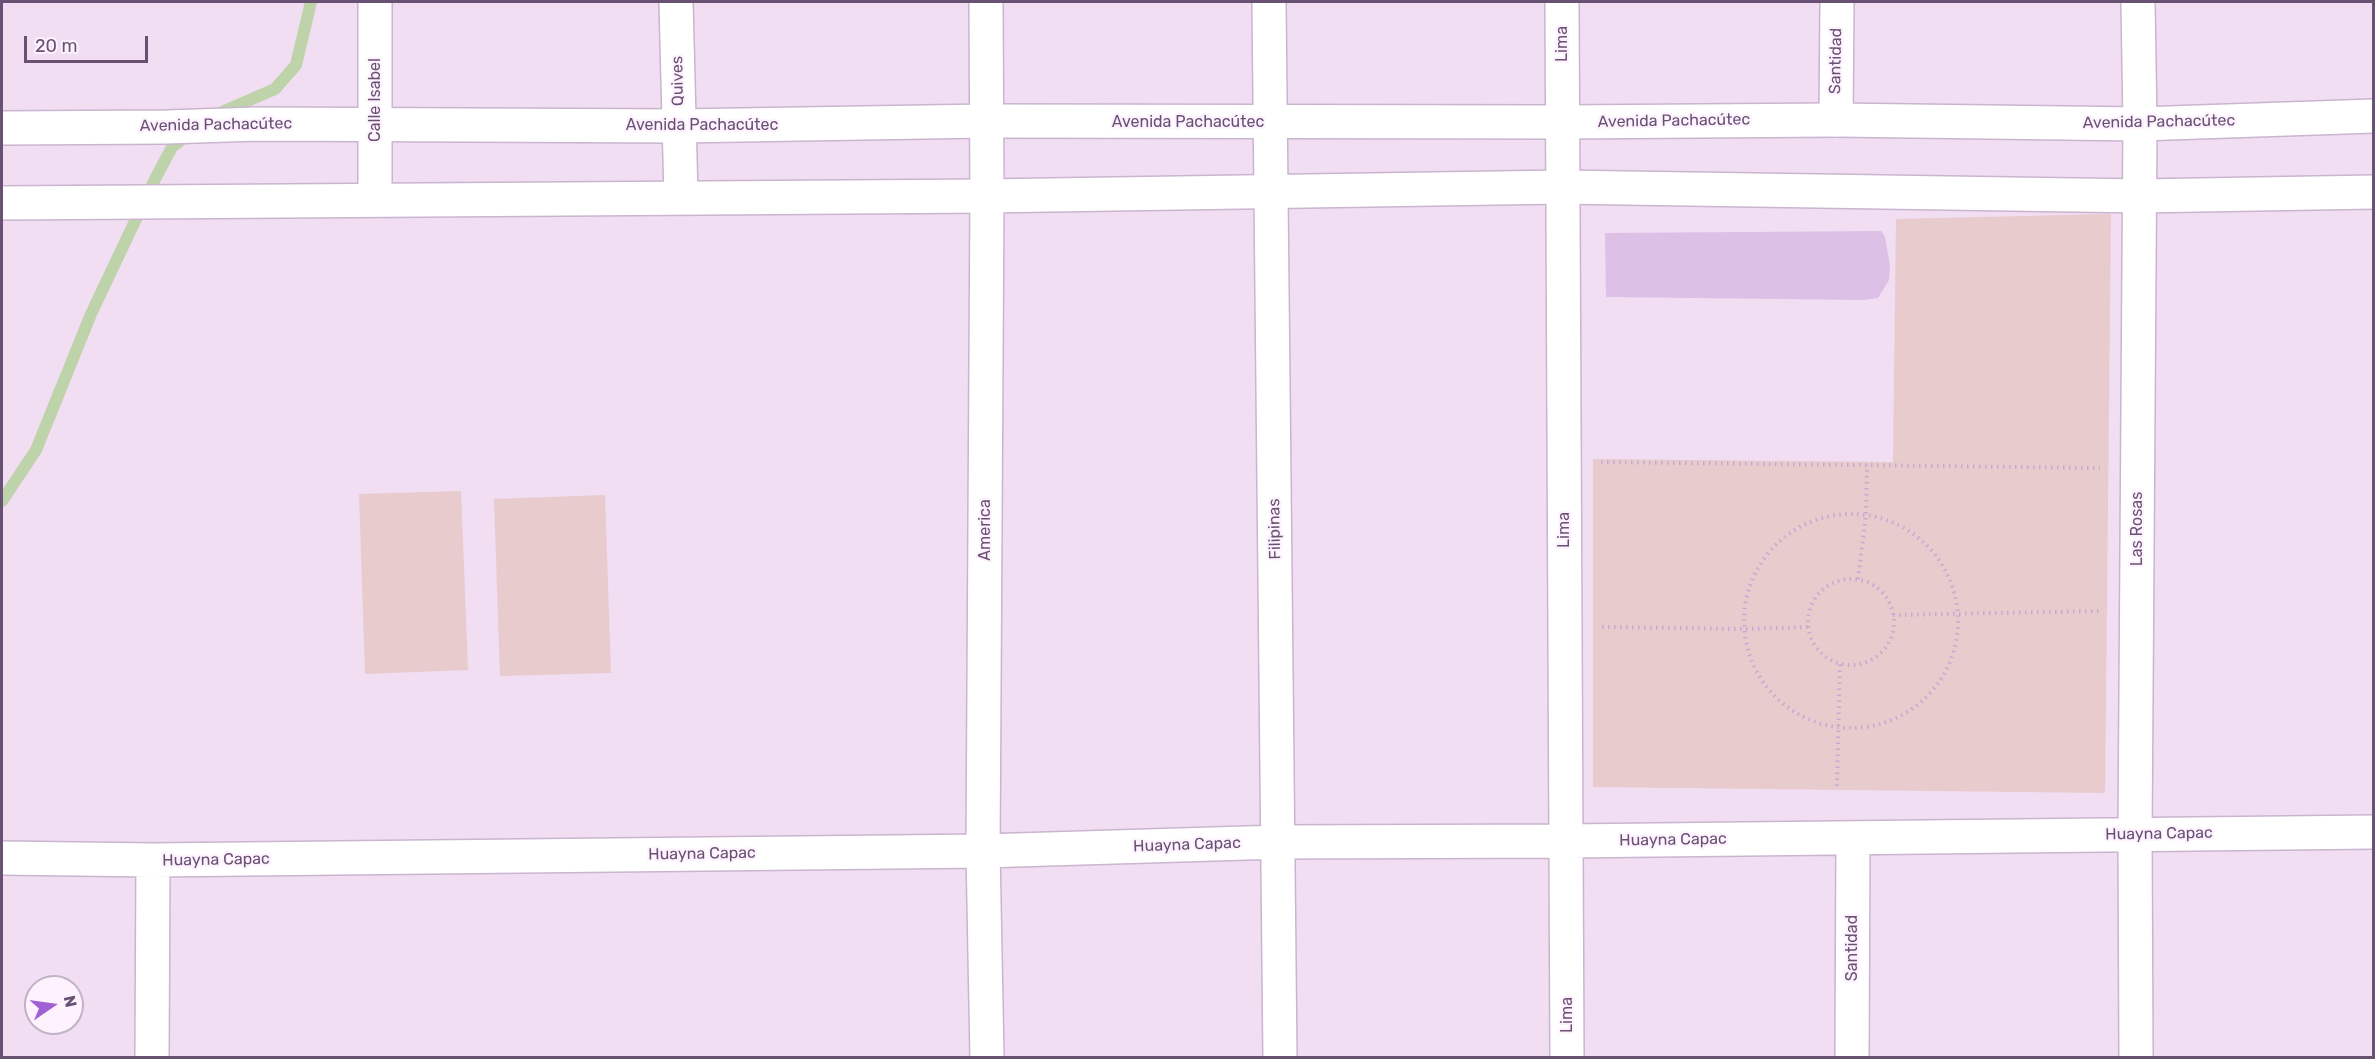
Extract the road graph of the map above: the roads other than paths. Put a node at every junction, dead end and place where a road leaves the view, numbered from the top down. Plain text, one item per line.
1 (375, 2) edge
2 (676, 2) edge
3 (986, 2) edge
4 (1269, 2) edge
5 (1562, 2) edge
6 (1837, 2) edge
7 (2138, 2) edge
8 (2373, 116) edge
9 (1836, 120) junction
10 (986, 121) junction
11 (1270, 122) junction
12 (1562, 122) junction
13 (375, 123) junction
14 (2140, 123) junction
15 (679, 126) junction
16 (2, 128) edge
17 (1562, 187) junction
18 (1270, 192) junction
19 (2373, 192) edge
20 (987, 196) junction
21 (2140, 196) junction
22 (681, 197) junction
23 (375, 199) junction
24 (2, 203) edge
25 (2373, 832) edge
26 (2135, 834) junction
27 (1852, 838) junction
28 (1566, 841) junction
29 (1279, 842) junction
30 (983, 851) junction
31 (2, 858) edge
32 (153, 860) junction
33 (152, 1058) edge
34 (987, 1058) edge
35 (1280, 1058) edge
36 (1567, 1058) edge
37 (1852, 1058) edge
38 (2136, 1058) edge

1 - 13 street, Calle Isabel
2 - 15 street, Quives
3 - 10 street, America
4 - 11 street, Filipinas
5 - 12 street, Lima
6 - 9 street, Santidad
7 - 14 street, Las Rosas
8 - 14 street, Avenida Pachacútec
9 - 12 street, Avenida Pachacútec
9 - 14 street, Avenida Pachacútec
10 - 11 street, Avenida Pachacútec
10 - 15 street, Avenida Pachacútec
10 - 20 street, America
11 - 12 street, Avenida Pachacútec
11 - 18 street, Filipinas
12 - 17 street, Lima
13 - 15 street, Avenida Pachacútec
13 - 16 street, Avenida Pachacútec
13 - 23 street, Calle Isabel
14 - 21 street, Las Rosas
15 - 22 street, Quives
17 - 18 street
17 - 21 street
17 - 28 street, Lima
18 - 20 street
18 - 29 street, Filipinas
19 - 21 street
20 - 22 street
20 - 30 street, America
21 - 26 street, Las Rosas
22 - 23 street
23 - 24 street
25 - 26 street, Huayna Capac
26 - 27 street, Huayna Capac
26 - 38 street, Las Rosas
27 - 28 street, Huayna Capac
27 - 37 street, Santidad
28 - 29 street, Huayna Capac
28 - 36 street, Lima
29 - 30 street, Huayna Capac
29 - 35 street, Filipinas
30 - 32 street, Huayna Capac
30 - 34 street, America
31 - 32 street, Huayna Capac
32 - 33 street

